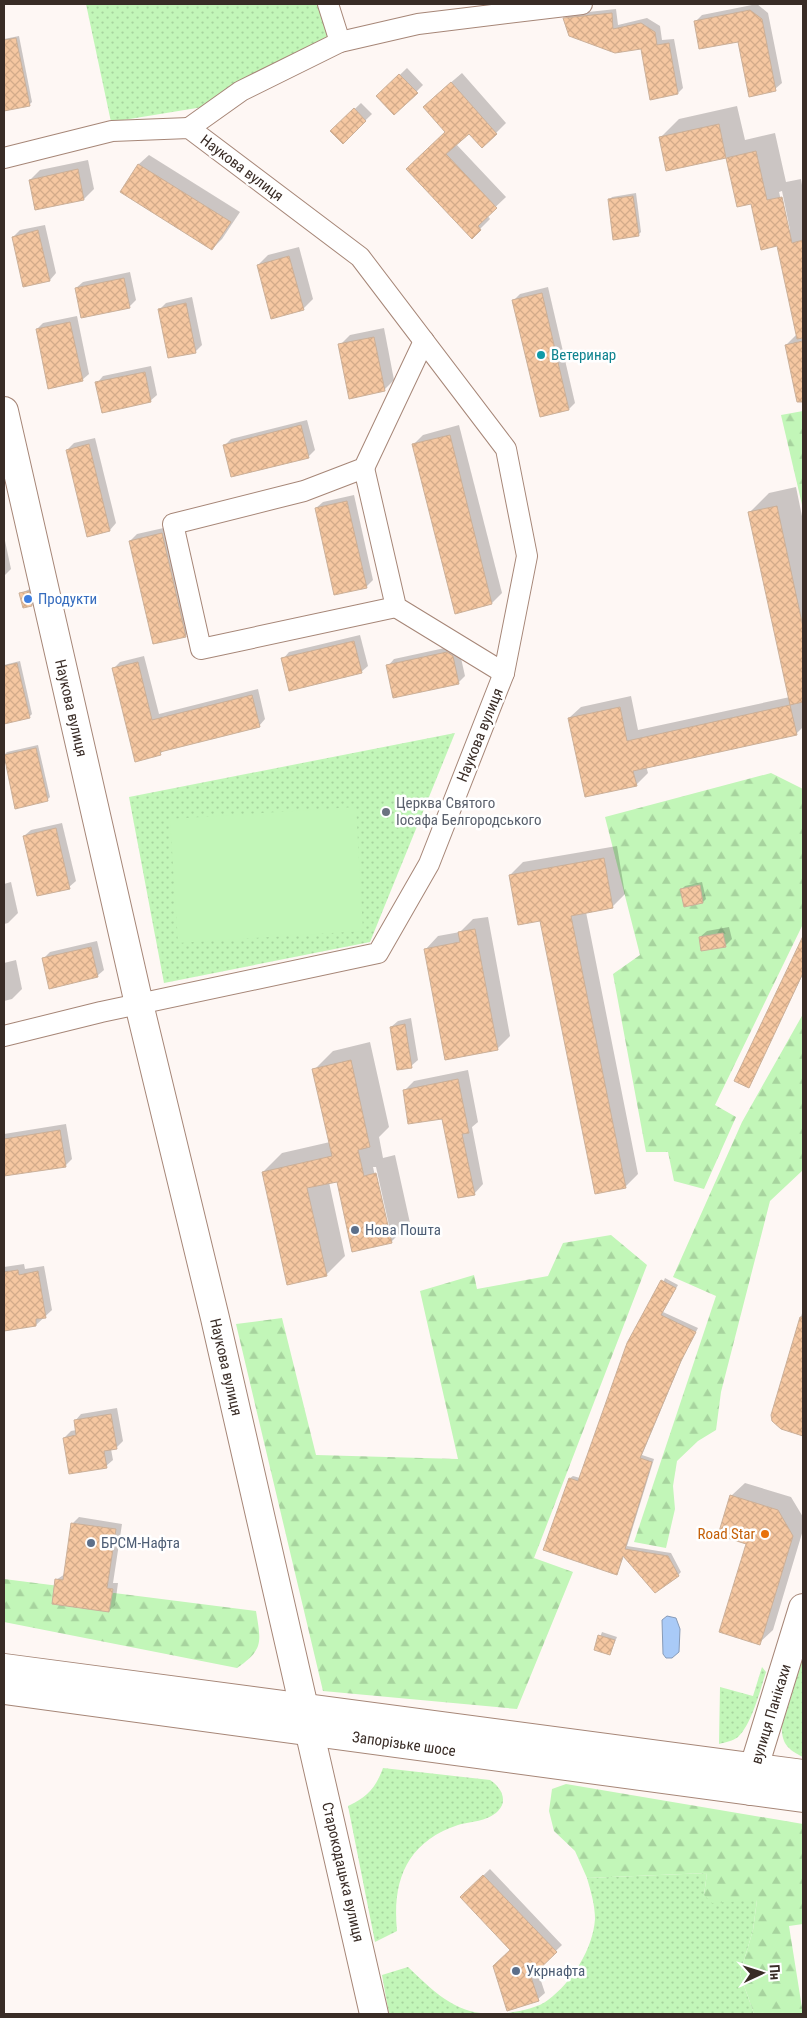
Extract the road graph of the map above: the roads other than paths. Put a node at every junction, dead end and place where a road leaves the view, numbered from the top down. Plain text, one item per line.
1 (328, 4) edge
2 (582, 4) edge
3 (340, 42) junction
4 (189, 128) junction
5 (4, 158) edge
6 (424, 342) junction
7 (4, 411) edge
8 (364, 468) junction
9 (396, 607) junction
10 (504, 673) junction
11 (139, 1004) junction
12 (4, 1036) edge
13 (803, 1608) edge
14 (4, 1668) edge
15 (4, 1690) edge
16 (308, 1720) junction
17 (803, 1774) edge
18 (753, 1779) junction
19 (803, 1798) edge
20 (374, 2014) edge

1 - 3 street
2 - 3 street
3 - 4 street
4 - 5 street, Наукова вулиця
4 - 6 street, Наукова вулиця
6 - 8 street
6 - 10 street, Наукова вулиця
7 - 11 street, Наукова вулиця
8 - 9 street
8 - 9 street
9 - 10 street, Наукова вулиця
10 - 11 street, Наукова вулиця
11 - 12 street, Наукова вулиця
11 - 16 street, Наукова вулиця
13 - 18 street, вулиця Панікахи
14 - 16 street, Запорізьке шосе
15 - 16 street, Запорізьке шосе
16 - 18 street, Запорізьке шосе
16 - 20 street, Старокодацька вулиця
17 - 18 street, Запорізьке шосе
18 - 19 street, Запорізьке шосе

